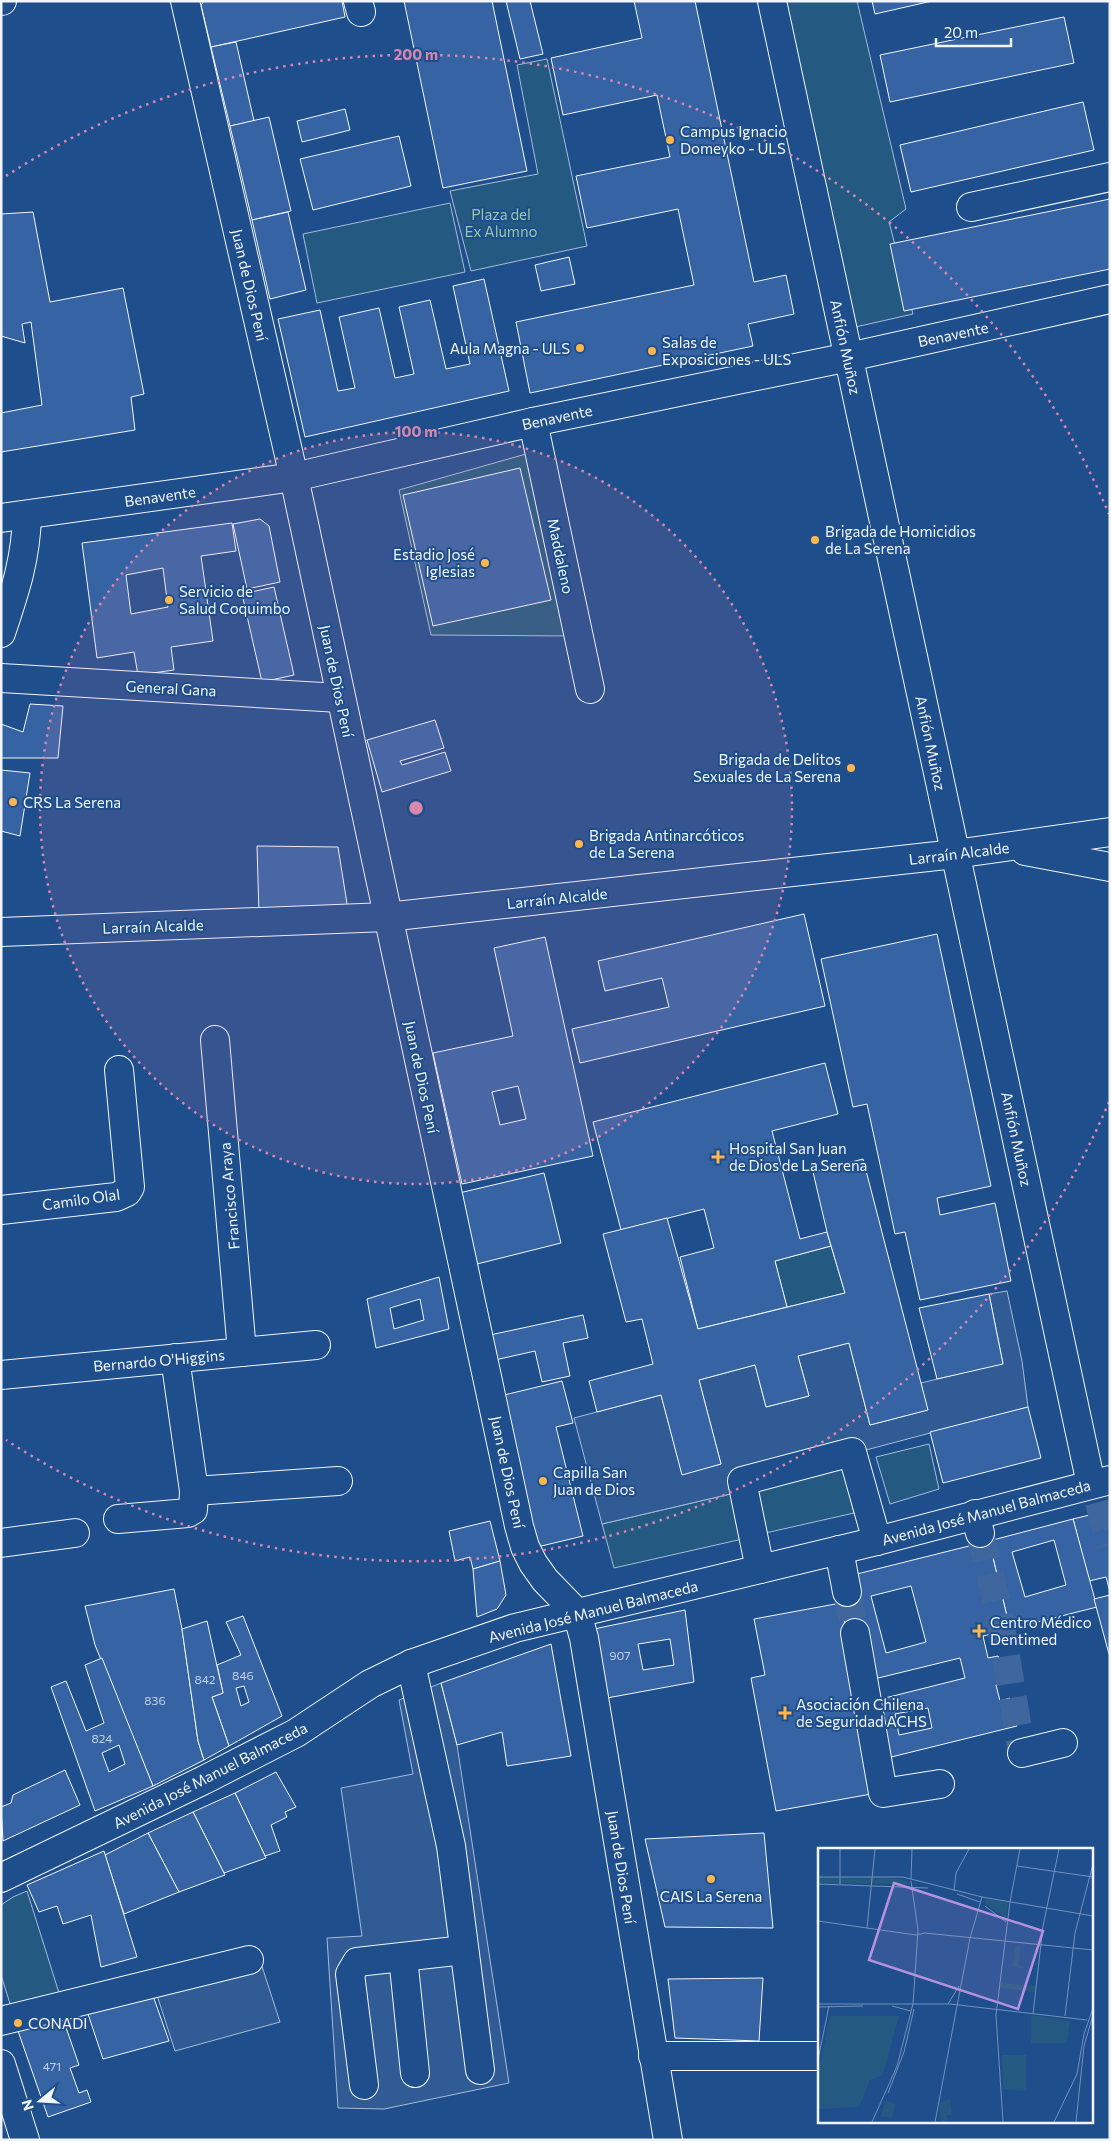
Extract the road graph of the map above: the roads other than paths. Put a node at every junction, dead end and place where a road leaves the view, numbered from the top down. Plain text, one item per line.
1 (185, 1) edge
2 (772, 1) edge
3 (1110, 178) edge
4 (971, 207) dead end
5 (1110, 299) edge
6 (849, 357) junction
7 (532, 422) junction
8 (294, 477) junction
9 (14, 516) edge
10 (1, 633) edge
11 (1, 678) edge
12 (590, 689) dead end
13 (340, 698) junction
14 (1110, 832) edge
15 (1004, 847) junction
16 (955, 854) junction
17 (1110, 867) edge
18 (388, 917) junction
19 (1, 932) edge
20 (215, 1040) dead end
21 (119, 1070) dead end
22 (1, 1210) edge
23 (316, 1345) dead end
24 (242, 1352) junction
25 (175, 1358) junction
26 (1, 1375) edge
27 (338, 1481) dead end
28 (1099, 1487) edge
29 (194, 1491) junction
30 (118, 1519) dead end
31 (75, 1533) dead end
32 (877, 1541) junction
33 (1, 1542) edge
34 (839, 1550) junction
35 (760, 1569) junction
36 (847, 1592) tunnel mouth
37 (577, 1613) junction
38 (855, 1633) tunnel mouth
39 (411, 1664) junction
40 (1063, 1743) dead end
41 (1022, 1752) dead end
42 (940, 1784) dead end
43 (1, 1878) edge
44 (464, 1950) junction
45 (403, 1957) junction
46 (249, 1960) dead end
47 (1, 2022) edge
48 (653, 2056) junction
49 (818, 2056) edge
50 (1, 2064) edge
51 (480, 2070) dead end
52 (415, 2073) dead end
53 (364, 2085) dead end
54 (26, 2140) edge
55 (668, 2140) edge

1 - 8 main road, Juan de Dios Pení
2 - 6 main road, Anfión Muñoz
3 - 4 main road
5 - 6 main road, Benavente
6 - 7 main road, Benavente
6 - 16 main road, Anfión Muñoz
7 - 8 main road, Benavente
7 - 12 main road, Maddaleno
8 - 9 main road, Benavente
8 - 13 main road, Juan de Dios Pení
9 - 10 main road
11 - 13 main road, General Gana
13 - 18 main road, Juan de Dios Pení
14 - 15 main road, Larraín Alcalde
15 - 16 main road, Larraín Alcalde
15 - 17 main road
16 - 18 main road, Larraín Alcalde
16 - 28 main road, Anfión Muñoz
18 - 19 main road, Larraín Alcalde
18 - 37 main road, Juan de Dios Pení
20 - 24 main road, Francisco Araya
21 - 22 main road, Camilo Olal
23 - 24 main road, Bernardo O'Higgins
24 - 25 main road, Bernardo O'Higgins
25 - 26 main road, Bernardo O'Higgins
25 - 29 main road
27 - 29 main road
28 - 32 main road, Avenida José Manuel Balmaceda
29 - 30 main road
31 - 33 main road
32 - 34 main road, Avenida José Manuel Balmaceda
32 - 35 main road
34 - 35 main road, Avenida José Manuel Balmaceda
34 - 36 main road
35 - 37 main road, Avenida José Manuel Balmaceda
37 - 39 main road, Avenida José Manuel Balmaceda
37 - 48 main road, Juan de Dios Pení
38 - 42 main road
39 - 43 main road, Avenida José Manuel Balmaceda
39 - 44 main road
40 - 41 main road
44 - 45 main road
44 - 51 main road
45 - 52 main road
45 - 53 main road
46 - 47 main road
48 - 49 main road
48 - 55 main road, Juan de Dios Pení
50 - 54 main road

